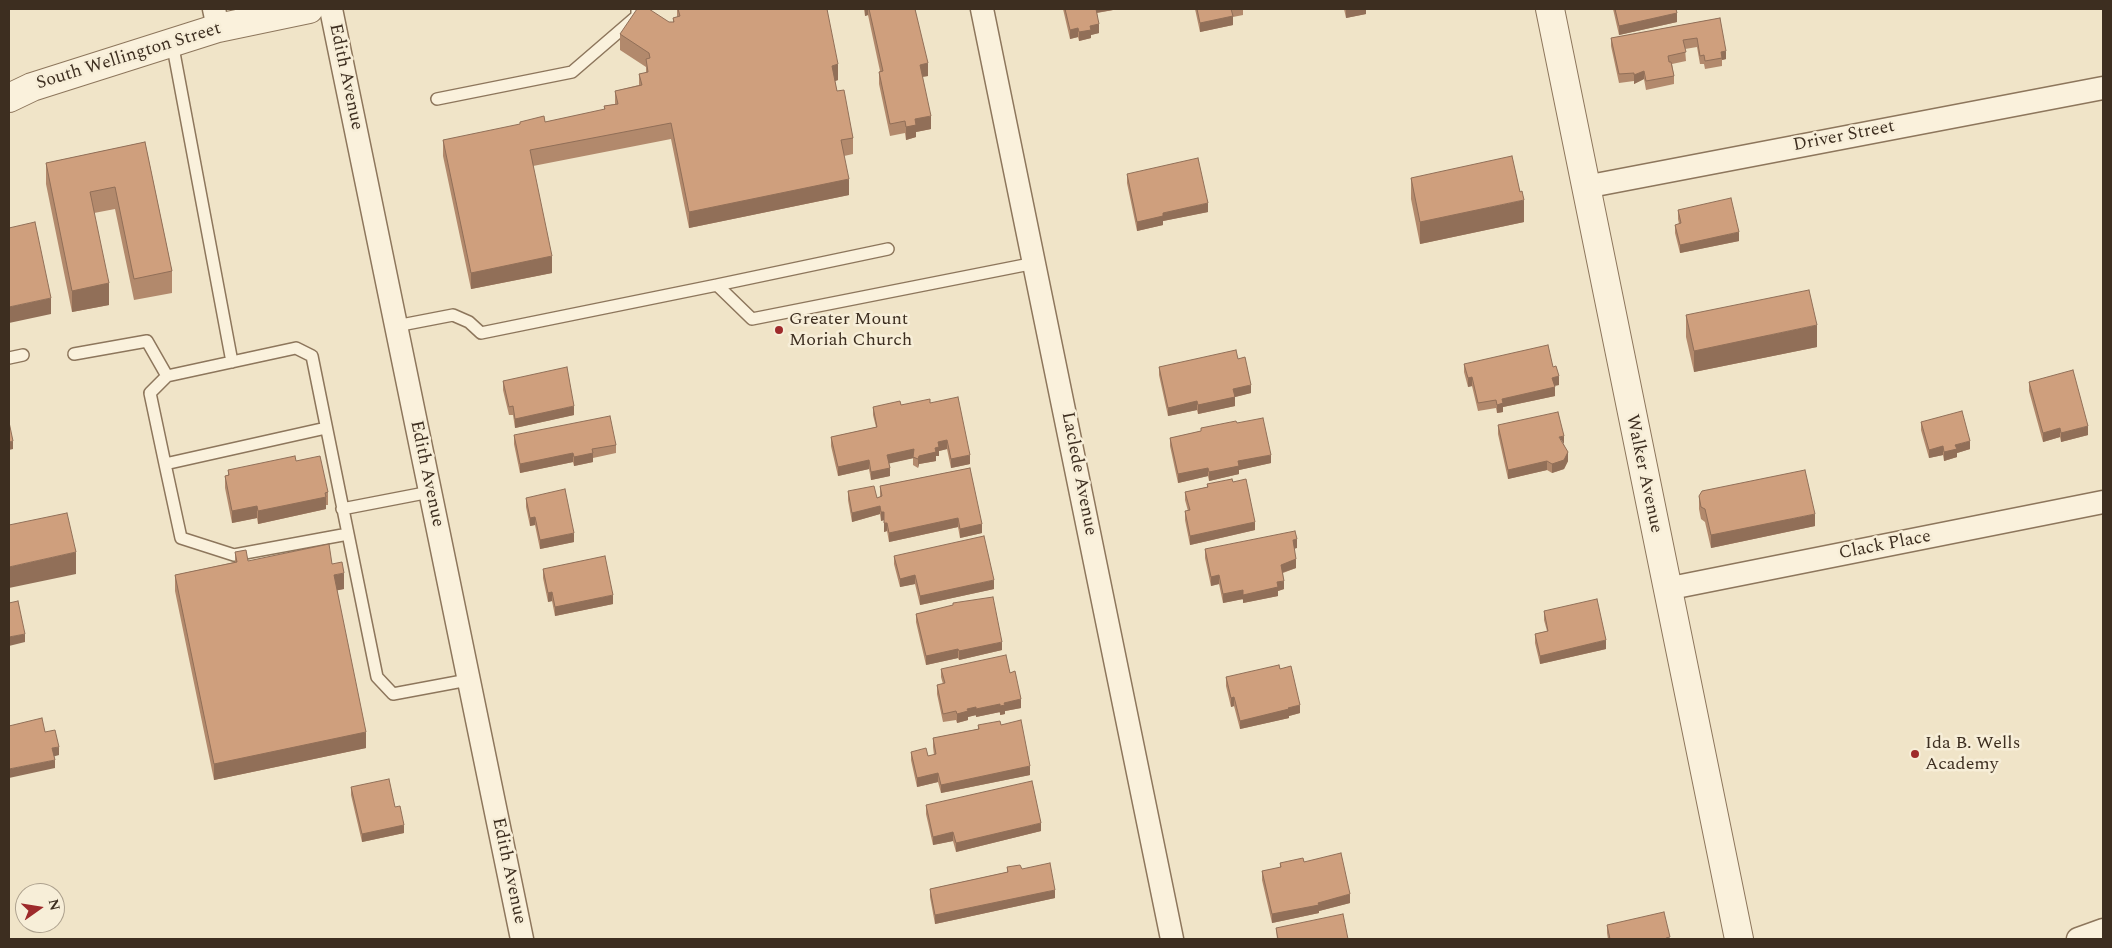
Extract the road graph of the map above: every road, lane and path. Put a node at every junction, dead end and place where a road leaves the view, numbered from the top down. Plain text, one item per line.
1 (309, 9) edge
2 (331, 9) edge
3 (637, 9) edge
4 (982, 9) edge
5 (1550, 9) edge
6 (216, 18) edge
7 (172, 42) junction
8 (2103, 88) edge
9 (9, 98) edge
10 (437, 99) dead end
11 (1584, 186) junction
12 (888, 248) dead end
13 (1035, 263) junction
14 (717, 285) junction
15 (396, 326) junction
16 (74, 354) dead end
17 (23, 355) dead end
18 (9, 358) edge
19 (232, 362) junction
20 (167, 376) junction
21 (326, 428) junction
22 (165, 464) junction
23 (430, 492) junction
24 (2103, 502) edge
25 (342, 509) junction
26 (348, 534) junction
27 (1666, 589) junction
28 (468, 680) junction
29 (2103, 930) edge
30 (522, 939) edge
31 (1172, 939) edge
32 (1739, 939) edge
33 (2078, 939) edge

1 - 6 street, South Wellington Street
2 - 15 street, Edith Avenue
3 - 10 lane
4 - 13 street, Laclede Avenue
5 - 11 street, Walker Avenue
6 - 7 street, South Wellington Street
7 - 9 street, South Wellington Street
7 - 19 lane
8 - 11 street, Driver Street
11 - 27 street, Walker Avenue
12 - 14 lane
13 - 14 lane
13 - 31 street, Laclede Avenue
14 - 15 lane
15 - 23 street, Edith Avenue
16 - 20 lane
17 - 18 lane
19 - 20 lane
19 - 21 lane
20 - 22 lane
21 - 22 lane
21 - 25 lane
22 - 26 lane
23 - 25 lane
23 - 28 street, Edith Avenue
24 - 27 street, Clack Place
25 - 26 lane
26 - 28 lane
27 - 32 street, Walker Avenue
28 - 30 street, Edith Avenue
29 - 33 street

